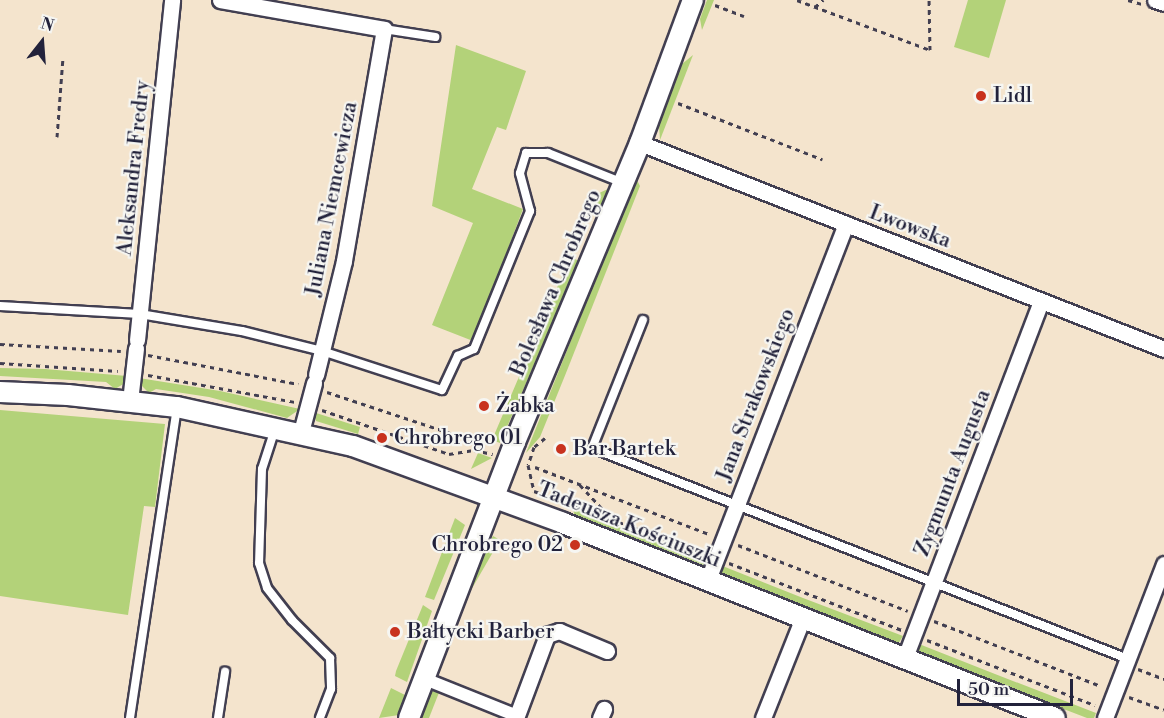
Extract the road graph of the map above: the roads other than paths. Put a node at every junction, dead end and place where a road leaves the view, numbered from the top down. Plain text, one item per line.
1 (172, 0) edge
2 (223, 0) edge
3 (693, 0) edge
4 (1155, 0) edge
5 (1164, 3) edge
6 (384, 29) junction
7 (435, 37) dead end
8 (640, 143) junction
9 (624, 183) junction
10 (846, 224) junction
11 (1041, 301) junction
12 (0, 306) edge
13 (140, 314) junction
14 (643, 320) dead end
15 (1164, 349) edge
16 (322, 351) junction
17 (0, 392) edge
18 (130, 401) junction
19 (177, 407) junction
20 (276, 426) junction
21 (301, 432) junction
22 (493, 498) junction
23 (736, 505) junction
24 (1164, 564) edge
25 (707, 582) junction
26 (933, 583) junction
27 (802, 620) junction
28 (607, 651) dead end
29 (1128, 658) junction
30 (904, 660) junction
31 (225, 672) dead end
32 (425, 679) junction
33 (1106, 714) edge
34 (520, 717) edge
35 (130, 718) edge
36 (218, 718) edge
37 (320, 718) edge
38 (409, 718) edge
39 (763, 718) edge
40 (1055, 718) edge

1 - 13 street, Aleksandra Fredry
2 - 6 street
3 - 8 street, Bolesława Chrobrego
4 - 5 street
6 - 7 lane
6 - 16 street, Juliana Niemcewicza
8 - 9 street, Bolesława Chrobrego
8 - 10 street, Lwowska
9 - 16 lane
9 - 22 street, Bolesława Chrobrego
10 - 11 street, Lwowska
10 - 23 street, Jana Strakowskiego
11 - 15 street, Lwowska
11 - 26 street, Zygmunta Augusta
12 - 13 lane
13 - 16 lane
13 - 18 street, Aleksandra Fredry
14 - 23 lane
16 - 21 street, Juliana Niemcewicza
17 - 18 street, Tadeusza Kościuszki
18 - 19 street, Tadeusza Kościuszki
19 - 20 street, Tadeusza Kościuszki
19 - 35 lane
20 - 21 street, Tadeusza Kościuszki
20 - 37 lane
21 - 22 street, Tadeusza Kościuszki
22 - 25 street, Tadeusza Kościuszki
22 - 32 street, Bolesława Chrobrego
23 - 25 street, Jana Strakowskiego
23 - 26 lane
24 - 29 street
25 - 27 street, Tadeusza Kościuszki
26 - 29 lane
26 - 30 street, Zygmunta Augusta
27 - 30 street, Tadeusza Kościuszki
27 - 39 street
28 - 34 street
29 - 33 street
30 - 40 street, Tadeusza Kościuszki
31 - 36 lane
32 - 34 street
32 - 38 street, Bolesława Chrobrego

